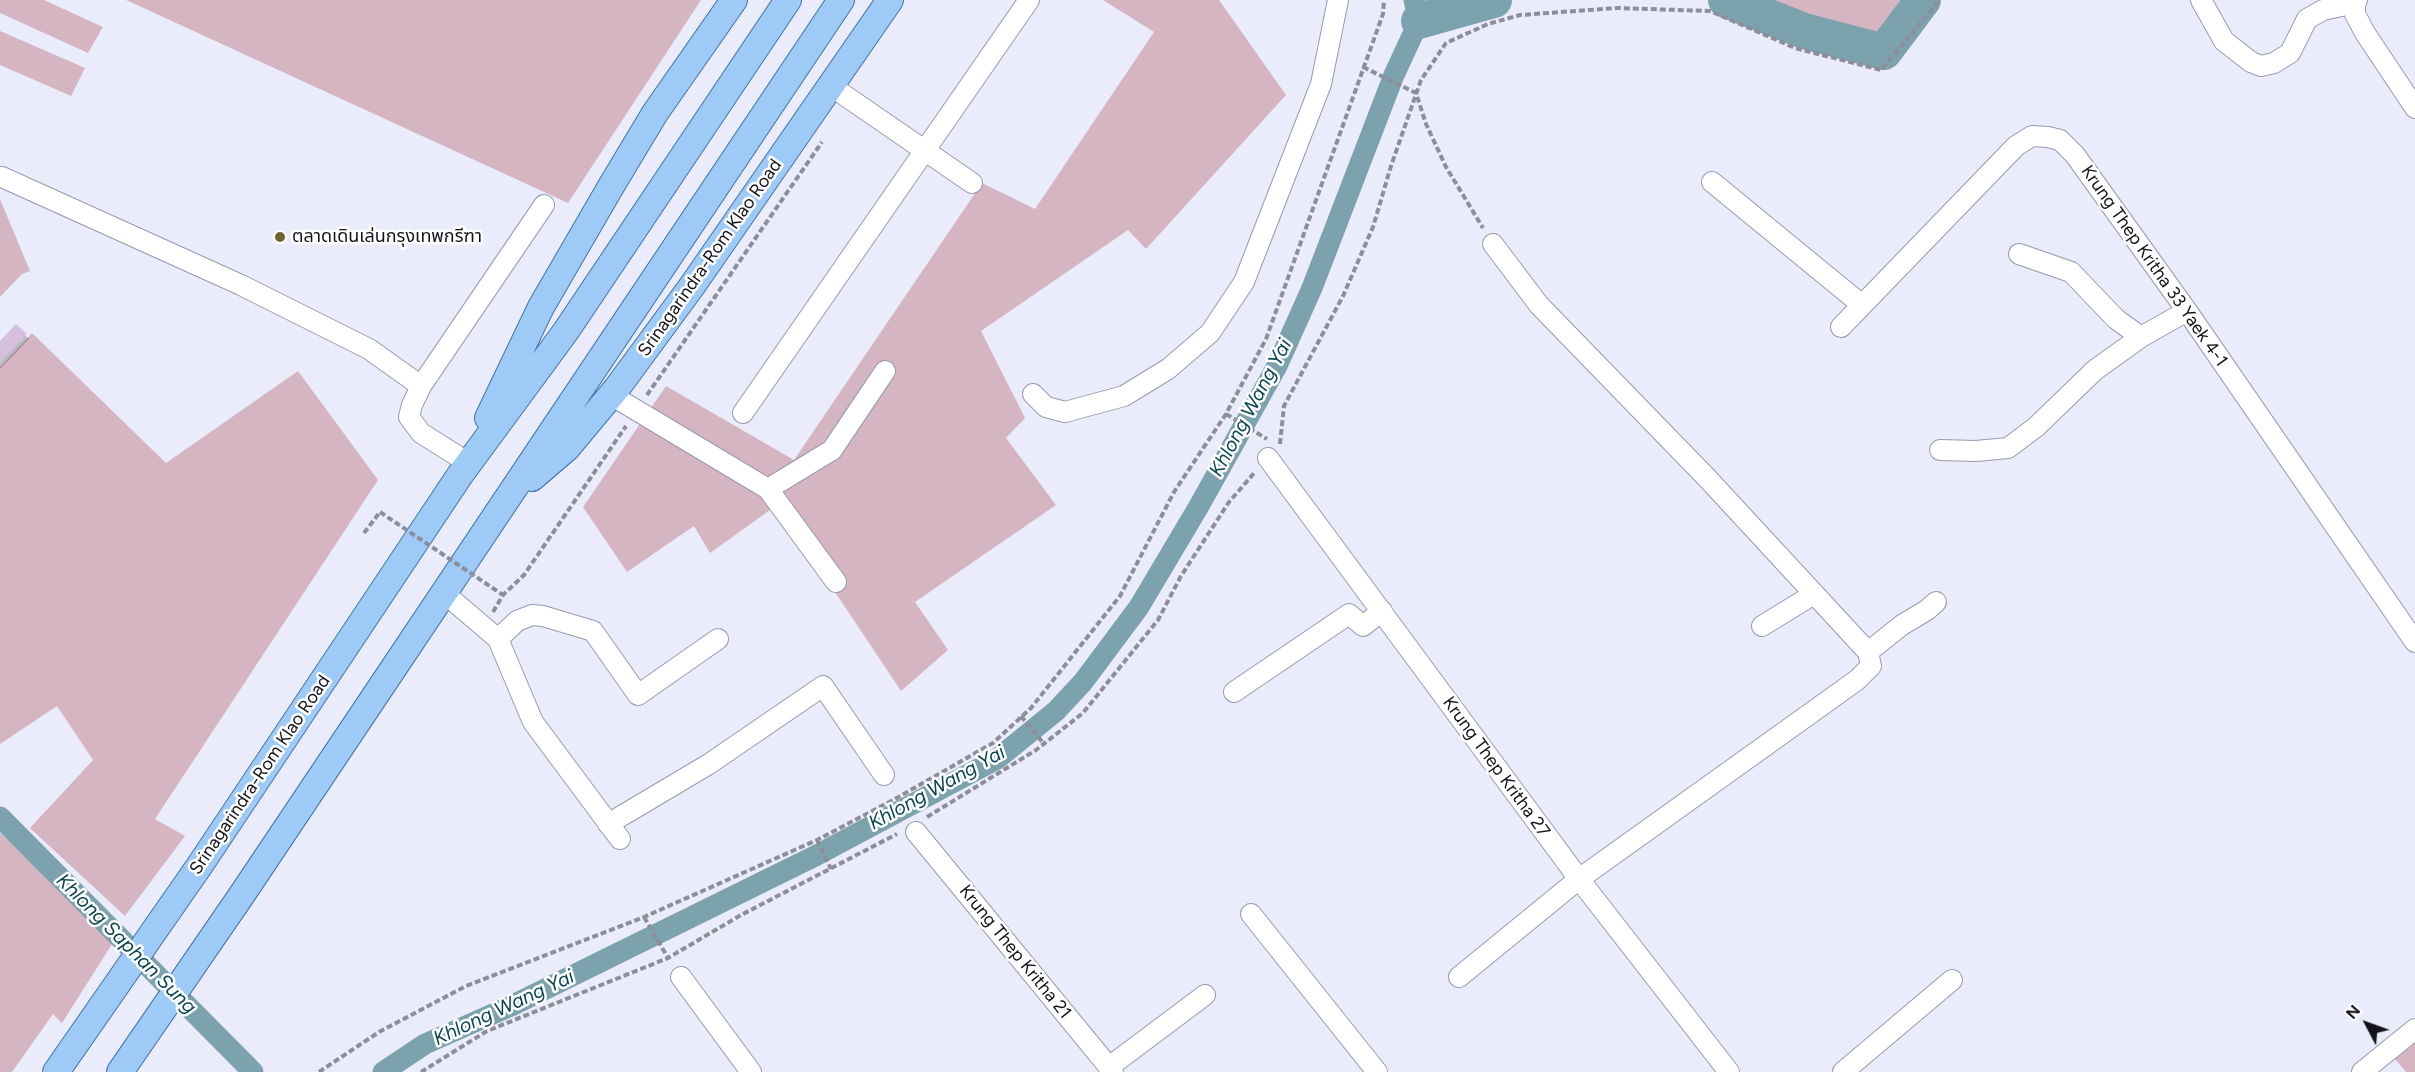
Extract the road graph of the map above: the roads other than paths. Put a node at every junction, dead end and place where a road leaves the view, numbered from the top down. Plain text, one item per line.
1 (734, 0) edge
2 (788, 0) edge
3 (890, 0) edge
4 (1029, 0) edge
5 (1338, 0) edge
6 (2201, 0) edge
7 (2356, 2) edge
8 (835, 10) edge
9 (831, 86) junction
10 (2415, 108) edge
11 (925, 151) junction
12 (2, 177) dead end
13 (1712, 182) dead end
14 (972, 183) dead end
15 (544, 205) dead end
16 (1493, 244) road end
17 (2019, 254) dead end
18 (1862, 305) junction
19 (2187, 311) junction
20 (1841, 327) dead end
21 (2141, 337) junction
22 (885, 371) dead end
23 (421, 386) junction
24 (1033, 394) dead end
25 (611, 395) junction
26 (743, 414) dead end
27 (1940, 450) dead end
28 (1268, 458) road end
29 (464, 469) junction
30 (768, 489) junction
31 (509, 498) junction
32 (836, 582) dead end
33 (444, 593) junction
34 (1814, 594) junction
35 (1936, 602) dead end
36 (1382, 612) junction
37 (1762, 626) dead end
38 (498, 639) junction
39 (718, 639) dead end
40 (2415, 642) edge
41 (1868, 652) junction
42 (1234, 692) dead end
43 (884, 775) dead end
44 (913, 828) road end
45 (1578, 879) junction
46 (1251, 914) dead end
47 (678, 972) road end
48 (1459, 977) dead end
49 (1952, 980) dead end
50 (1205, 995) dead end
51 (2415, 1029) edge
52 (61, 1064) edge
53 (2385, 1065) edge
54 (1111, 1070) edge
55 (120, 1072) edge
56 (751, 1072) edge
57 (1377, 1072) edge
58 (1729, 1072) edge
59 (1843, 1072) edge
60 (2362, 1072) edge

1 - 29 main road, Srinagarindra-Rom Klao Road
2 - 29 main road, Srinagarindra-Rom Klao Road
3 - 9 main road, Srinagarindra-Rom Klao Road
4 - 11 street
5 - 24 street
6 - 7 street
7 - 10 street
8 - 31 main road, Srinagarindra-Rom Klao Road
9 - 11 street
9 - 25 main road, Srinagarindra-Rom Klao Road
11 - 14 street
11 - 26 street
12 - 23 street
13 - 18 street
15 - 23 street
16 - 34 street
17 - 21 street
18 - 19 street, Krung Thep Kritha 33 Yaek 4-1
18 - 20 street, Krung Thep Kritha 33 Yaek 4-1
19 - 21 street
19 - 40 street, Krung Thep Kritha 33 Yaek 4-1
21 - 27 street
22 - 30 street
23 - 29 street
25 - 30 street
25 - 31 main road, Srinagarindra-Rom Klao Road
28 - 36 street, Krung Thep Kritha 27
29 - 52 main road, Srinagarindra-Rom Klao Road
30 - 32 street
31 - 33 main road, Srinagarindra-Rom Klao Road
33 - 38 street
33 - 55 main road, Srinagarindra-Rom Klao Road
34 - 37 street
34 - 41 street
35 - 41 street
36 - 42 street
36 - 45 street, Krung Thep Kritha 27
38 - 39 street
38 - 43 street
41 - 45 street
44 - 54 street, Krung Thep Kritha 21
45 - 48 street
45 - 58 street, Krung Thep Kritha 27
46 - 57 street
47 - 56 street
49 - 59 street
50 - 54 street
51 - 53 street
53 - 60 street

